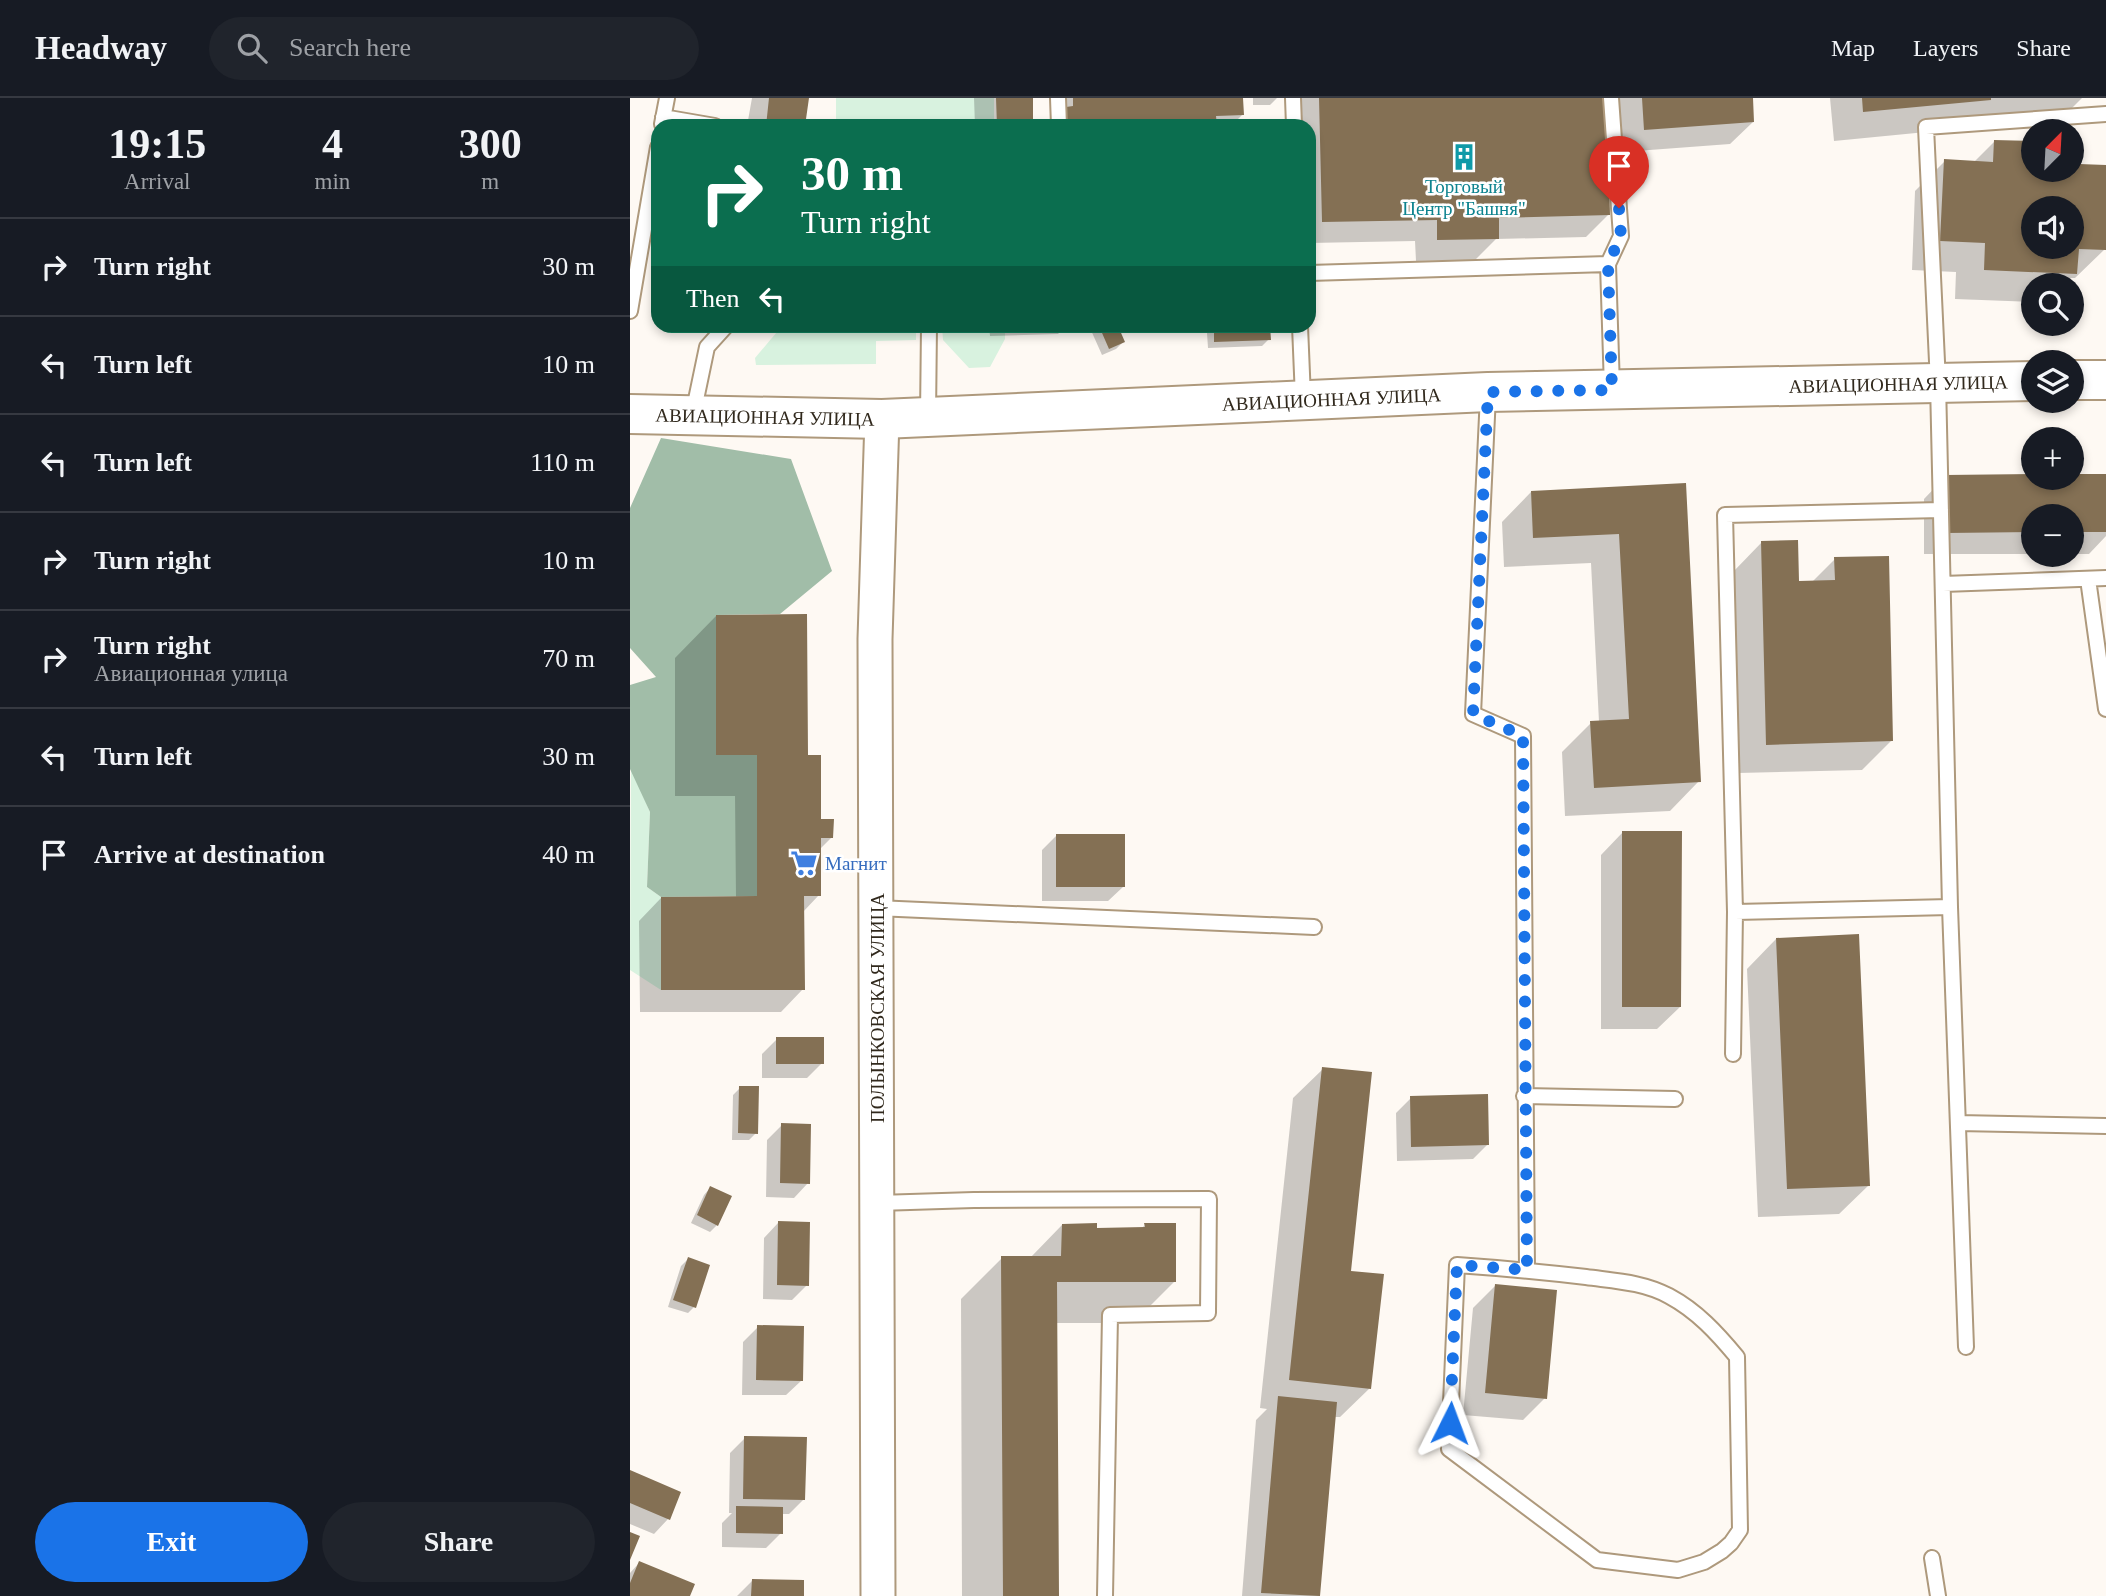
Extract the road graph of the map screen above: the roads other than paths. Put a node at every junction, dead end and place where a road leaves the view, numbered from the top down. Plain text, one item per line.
1 (667, 98) edge
2 (1058, 98) edge
3 (1293, 98) edge
4 (1611, 98) edge
5 (2106, 114) edge
6 (663, 119) edge
7 (1059, 119) edge
8 (1294, 119) edge
9 (651, 188) edge
10 (1608, 264) junction
11 (1316, 272) edge
12 (630, 311) edge
13 (720, 333) edge
14 (929, 333) edge
15 (1300, 333) edge
16 (2084, 380) edge
17 (2106, 380) edge
18 (2021, 381) edge
19 (1938, 383) junction
20 (1612, 390) junction
21 (1488, 392) junction
22 (1303, 400) junction
23 (630, 414) edge
24 (693, 416) junction
25 (928, 417) junction
26 (882, 419) junction
27 (1941, 510) junction
28 (2106, 578) edge
29 (2088, 579) junction
30 (1943, 584) junction
31 (2106, 709) edge
32 (1950, 907) junction
33 (876, 908) junction
34 (1735, 912) junction
35 (1314, 927) dead end
36 (1734, 1054) dead end
37 (1524, 1096) junction
38 (1675, 1099) dead end
39 (1958, 1123) junction
40 (2106, 1126) edge
41 (878, 1203) junction
42 (1527, 1270) junction
43 (1966, 1347) dead end
44 (1932, 1558) dead end
45 (878, 1596) edge
46 (1105, 1596) edge
47 (1938, 1596) edge

1 - 6 lane
2 - 7 lane
3 - 8 lane
4 - 10 lane
5 - 19 lane
9 - 12 lane
10 - 11 lane
10 - 20 lane
13 - 24 lane
14 - 25 lane
15 - 22 lane
16 - 17 main road
18 - 19 main road, АВИАЦИОННАЯ УЛИЦА
19 - 20 main road, АВИАЦИОННАЯ УЛИЦА
19 - 27 lane
20 - 21 main road, АВИАЦИОННАЯ УЛИЦА
21 - 22 main road, АВИАЦИОННАЯ УЛИЦА
21 - 37 lane
22 - 25 main road, АВИАЦИОННАЯ УЛИЦА
23 - 24 main road, АВИАЦИОННАЯ УЛИЦА
24 - 26 main road, АВИАЦИОННАЯ УЛИЦА
25 - 26 main road, АВИАЦИОННАЯ УЛИЦА
26 - 33 street, ПОЛЫНКОВСКАЯ УЛИЦА
27 - 30 lane
27 - 34 lane
28 - 29 lane
29 - 30 lane
29 - 31 lane
30 - 32 lane
32 - 34 lane
32 - 39 lane
33 - 35 lane
33 - 41 street, ПОЛЫНКОВСКАЯ УЛИЦА
34 - 36 lane
37 - 38 lane
37 - 42 lane
39 - 40 lane
39 - 43 lane
41 - 45 street, ПОЛЫНКОВСКАЯ УЛИЦА
41 - 46 lane
42 - 42 lane
44 - 47 lane

